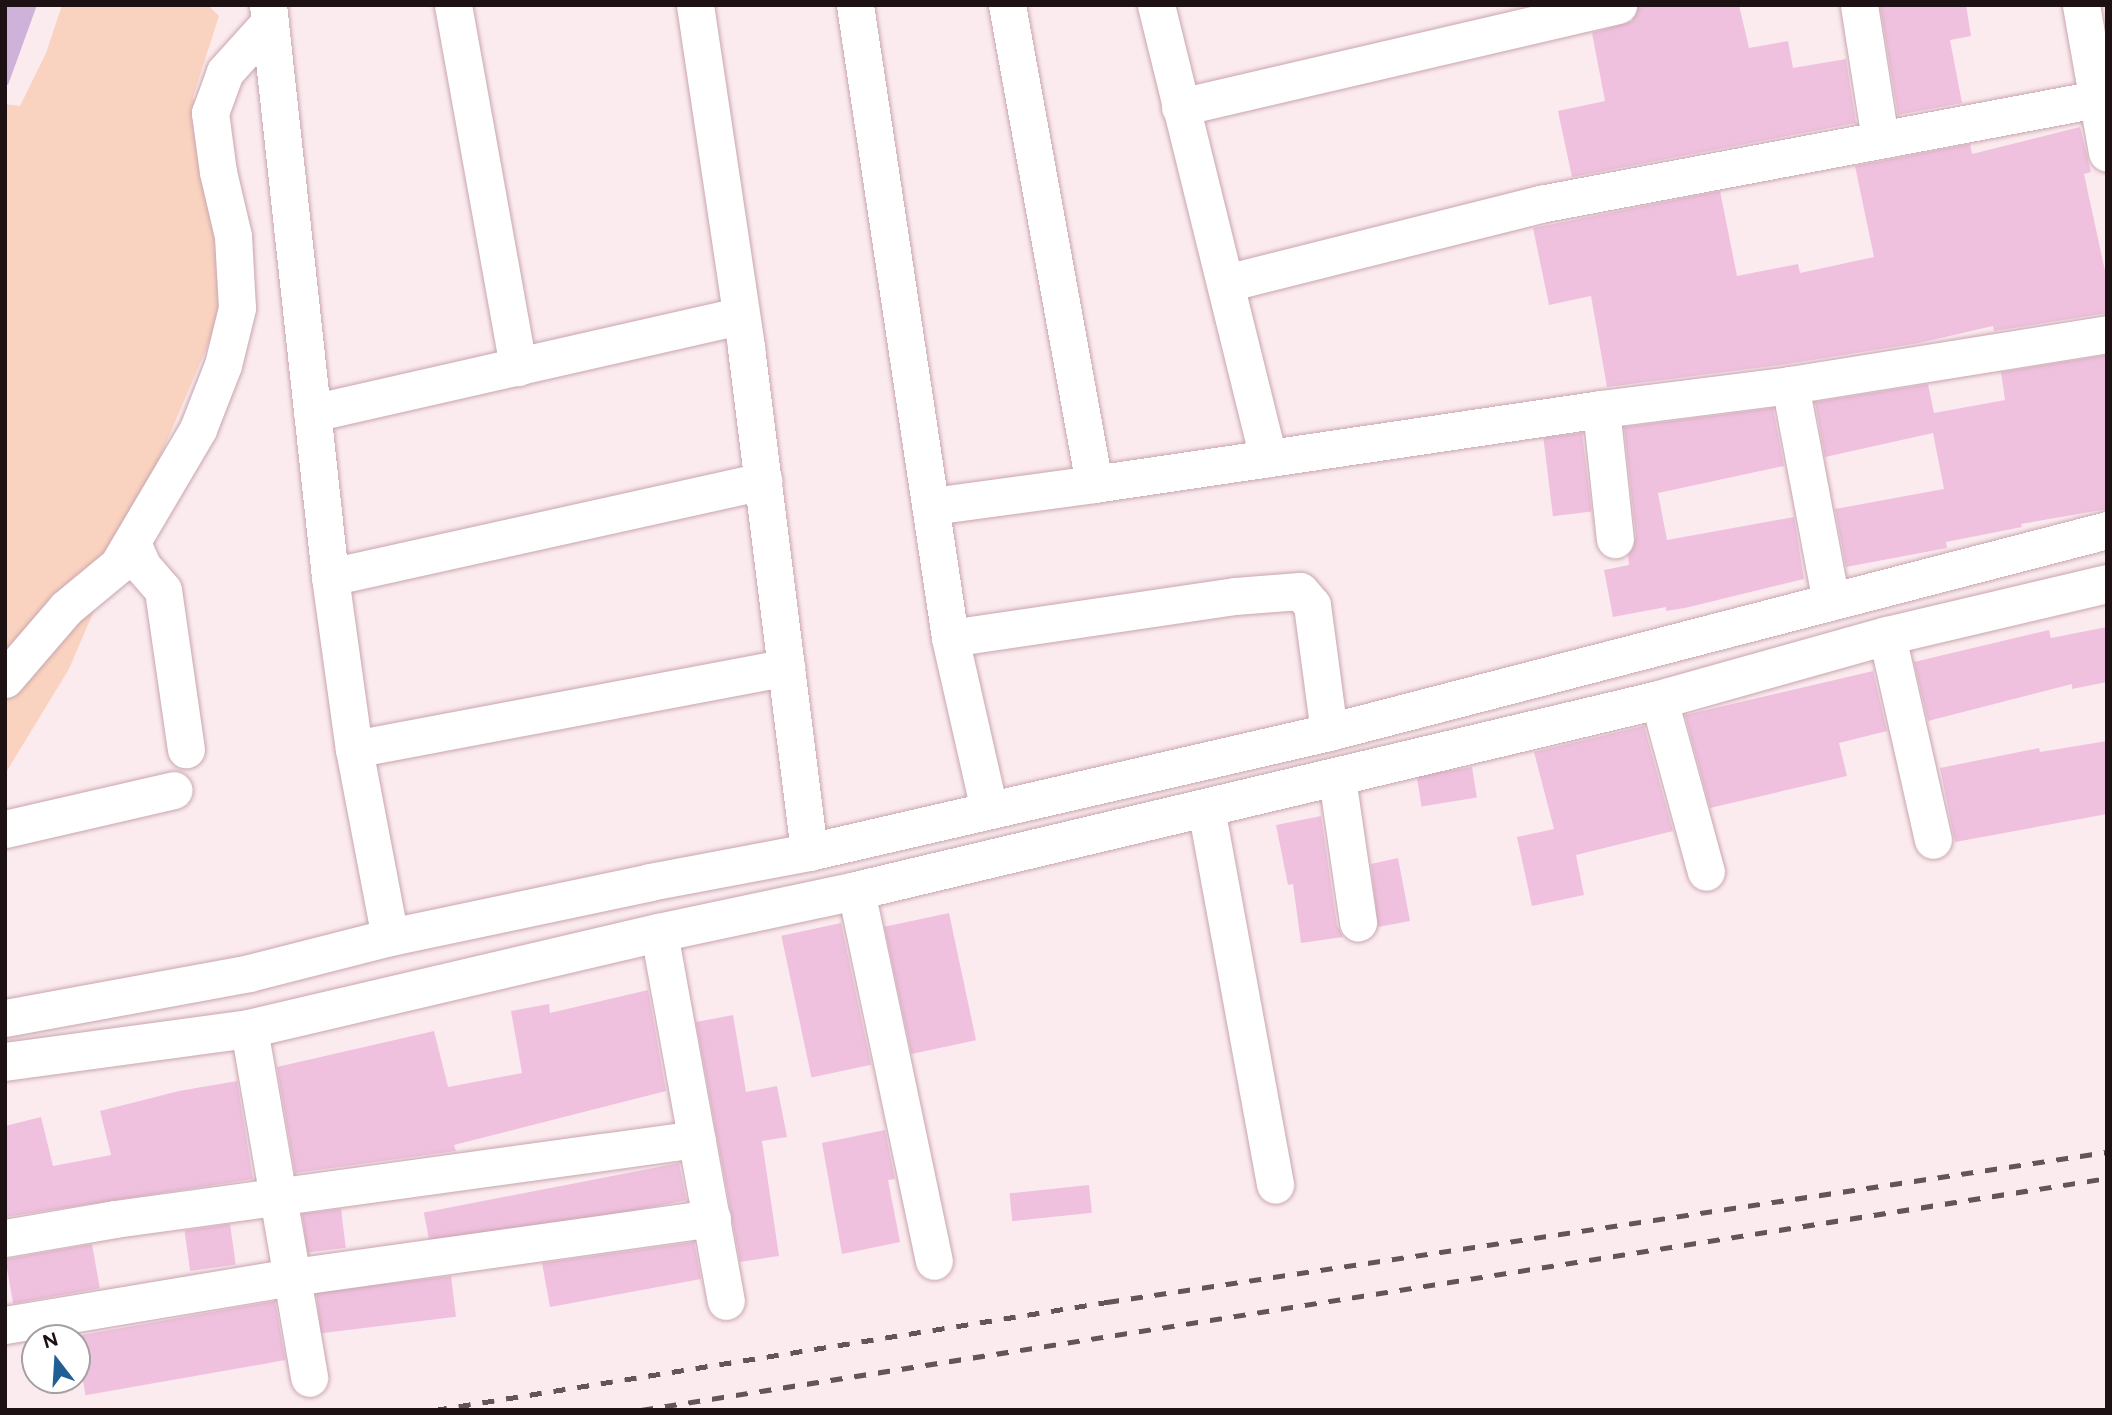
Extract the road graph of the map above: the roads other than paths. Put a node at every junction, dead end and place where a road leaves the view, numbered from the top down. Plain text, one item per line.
1 (453, 5) edge
2 (695, 5) edge
3 (855, 5) edge
4 (1007, 5) edge
5 (1156, 5) edge
6 (1618, 5) edge
7 (1859, 5) edge
8 (2081, 5) edge
9 (269, 14) edge
10 (2097, 99) junction
11 (1180, 107) junction
12 (1880, 139) junction
13 (2107, 153) edge
14 (1226, 283) junction
15 (740, 316) junction
16 (2107, 334) edge
17 (518, 367) junction
18 (1790, 385) junction
19 (1601, 409) junction
20 (312, 413) junction
21 (1268, 458) junction
22 (763, 481) junction
23 (1094, 484) junction
24 (932, 506) junction
25 (2107, 530) edge
26 (1615, 539) dead end
27 (133, 545) junction
28 (330, 577) junction
29 (2107, 583) edge
30 (1831, 601) junction
31 (1887, 636) junction
32 (950, 638) junction
33 (786, 667) junction
34 (5, 679) edge
35 (1659, 700) junction
36 (1329, 732) junction
37 (186, 749) dead end
38 (354, 749) junction
39 (1337, 778) junction
40 (174, 790) dead end
41 (1206, 808) junction
42 (989, 809) junction
43 (5, 829) edge
44 (1933, 840) dead end
45 (809, 852) junction
46 (1706, 872) dead end
47 (856, 891) junction
48 (1358, 922) dead end
49 (659, 933) junction
50 (390, 937) junction
51 (5, 1018) edge
52 (250, 1028) junction
53 (5, 1062) edge
54 (697, 1139) junction
55 (1275, 1185) dead end
56 (280, 1196) junction
57 (712, 1218) junction
58 (5, 1238) edge
59 (934, 1261) dead end
60 (293, 1277) junction
61 (726, 1301) dead end
62 (5, 1325) edge
63 (309, 1378) dead end

1 - 17 street
2 - 15 street
3 - 24 street
4 - 23 street
5 - 11 street
6 - 11 street
7 - 12 street
8 - 10 street
9 - 20 street
9 - 27 street
10 - 12 street
10 - 13 street
11 - 14 street
12 - 14 street
14 - 21 street
15 - 17 street
15 - 22 street
16 - 18 street
17 - 20 street
18 - 19 street
18 - 30 street
19 - 21 street
19 - 26 street
20 - 28 street
21 - 23 street
22 - 28 street
22 - 33 street
23 - 24 street
24 - 32 street
25 - 30 street
27 - 34 street
27 - 37 street
28 - 38 street
29 - 31 street
30 - 36 street
31 - 35 street
31 - 44 street
32 - 36 street
32 - 42 street
33 - 38 street
33 - 45 street
35 - 39 street
35 - 46 street
36 - 42 street
38 - 50 street
39 - 41 street
39 - 48 street
40 - 43 street
41 - 47 street
41 - 55 street
42 - 45 street
45 - 50 street
47 - 49 street
47 - 59 street
49 - 52 street
49 - 54 street
50 - 51 street
52 - 53 street
52 - 56 street
54 - 56 street
54 - 57 street
56 - 58 street
56 - 60 street
57 - 60 street
57 - 61 street
60 - 62 street
60 - 63 street

